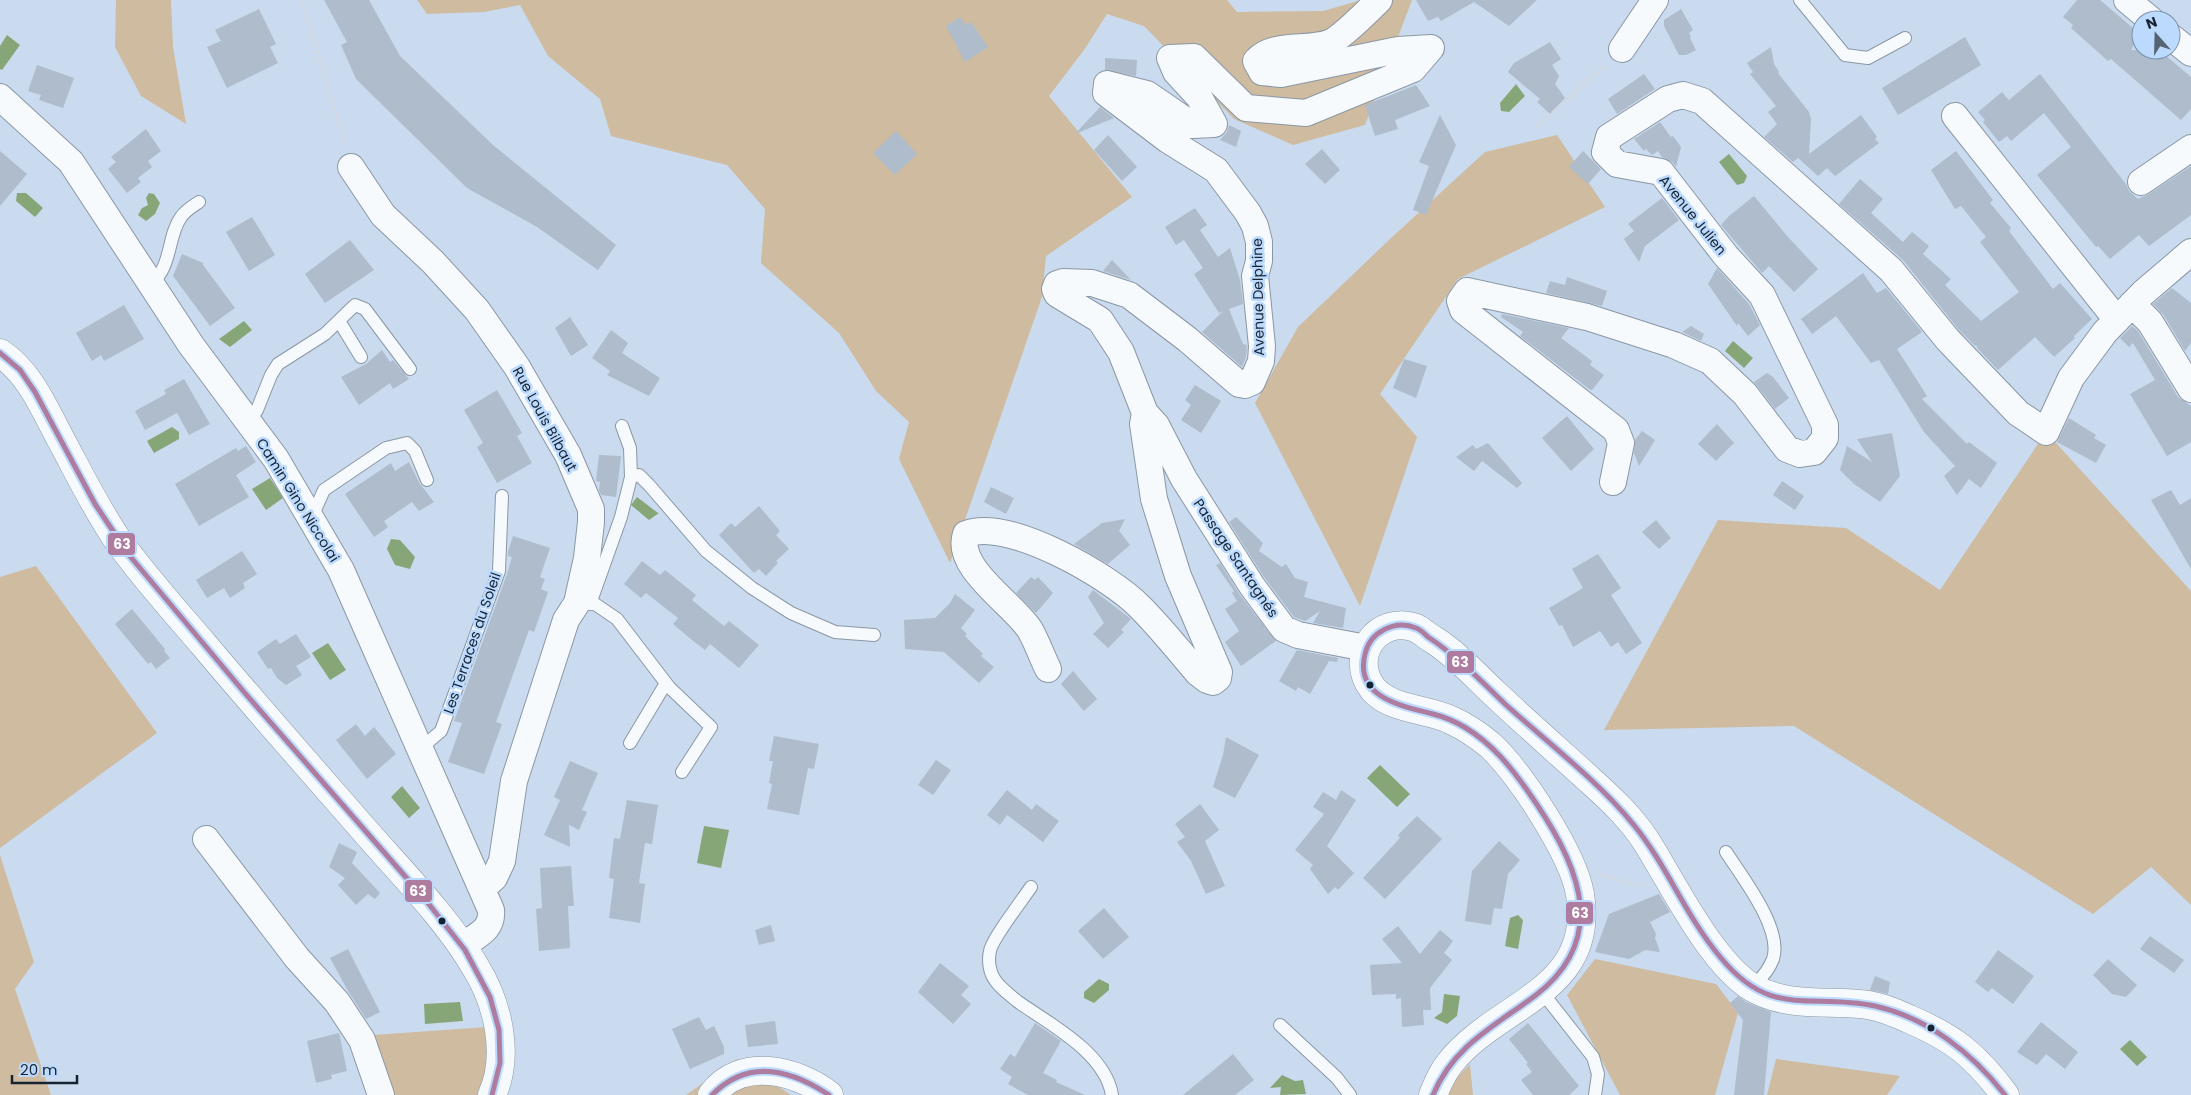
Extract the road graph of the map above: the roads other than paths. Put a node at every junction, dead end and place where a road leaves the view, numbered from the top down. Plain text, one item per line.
1 (1378, 0) edge
2 (1655, 0) edge
3 (1800, 0) edge
4 (2127, 0) edge
5 (2139, 10) edge
6 (1905, 38) dead end
7 (2181, 46) edge
8 (1622, 49) road end
9 (2191, 54) edge
10 (0, 96) edge
11 (1955, 116) dead end
12 (2191, 148) edge
13 (351, 166) road end
14 (2141, 182) dead end
15 (199, 202) dead end
16 (2191, 252) edge
17 (151, 285) junction
18 (2124, 312) junction
19 (339, 320) junction
20 (0, 353) edge
21 (361, 357) dead end
22 (410, 369) dead end
23 (2191, 389) edge
24 (1145, 413) junction
25 (249, 422) junction
26 (622, 426) dead end
27 (631, 477) junction
28 (427, 480) dead end
29 (1614, 482) dead end
30 (502, 496) dead end
31 (311, 519) junction
32 (583, 603) junction
33 (874, 635) dead end
34 (1366, 648) junction
35 (1048, 669) dead end
36 (666, 682) junction
37 (630, 743) dead end
38 (420, 749) junction
39 (682, 772) dead end
40 (206, 840) dead end
41 (1726, 852) dead end
42 (1031, 886) dead end
43 (483, 888) junction
44 (462, 946) junction
45 (1753, 987) junction
46 (1542, 992) junction
47 (1280, 1025) dead end
48 (499, 1092) edge
49 (382, 1095) edge
50 (712, 1095) edge
51 (829, 1095) edge
52 (1112, 1095) edge
53 (1350, 1095) edge
54 (1433, 1095) edge
55 (1595, 1095) edge
56 (2005, 1095) edge

1 - 24 street, Avenue Delphine
2 - 8 street
3 - 6 lane
4 - 5 street
7 - 9 street
10 - 17 street, Camin Gino Niccolai
11 - 18 street
12 - 14 street
13 - 32 street, Rue Louis Bilbaut
15 - 17 lane
16 - 18 street, Avenue Julien
17 - 25 street, Camin Gino Niccolai
18 - 23 street
18 - 29 street, Avenue Julien
19 - 21 lane
19 - 22 lane
19 - 25 lane
20 - 44 street
24 - 34 street, Passage Santagnés
24 - 35 street, Avenue Delphine
25 - 31 street, Camin Gino Niccolai
26 - 27 lane
27 - 32 lane
27 - 33 lane
28 - 31 lane
30 - 38 lane, Les Terraces du Soleil
31 - 38 street, Camin Gino Niccolai
32 - 36 lane
32 - 43 street, Rue Louis Bilbaut
34 - 45 street
34 - 46 street
36 - 37 lane
36 - 39 lane
38 - 43 street, Camin Gino Niccolai
40 - 49 street
41 - 45 lane
42 - 52 lane
43 - 44 street, Camin Gino Niccolai
44 - 48 street
45 - 56 street
46 - 54 street
46 - 55 lane
47 - 53 lane
50 - 51 street

